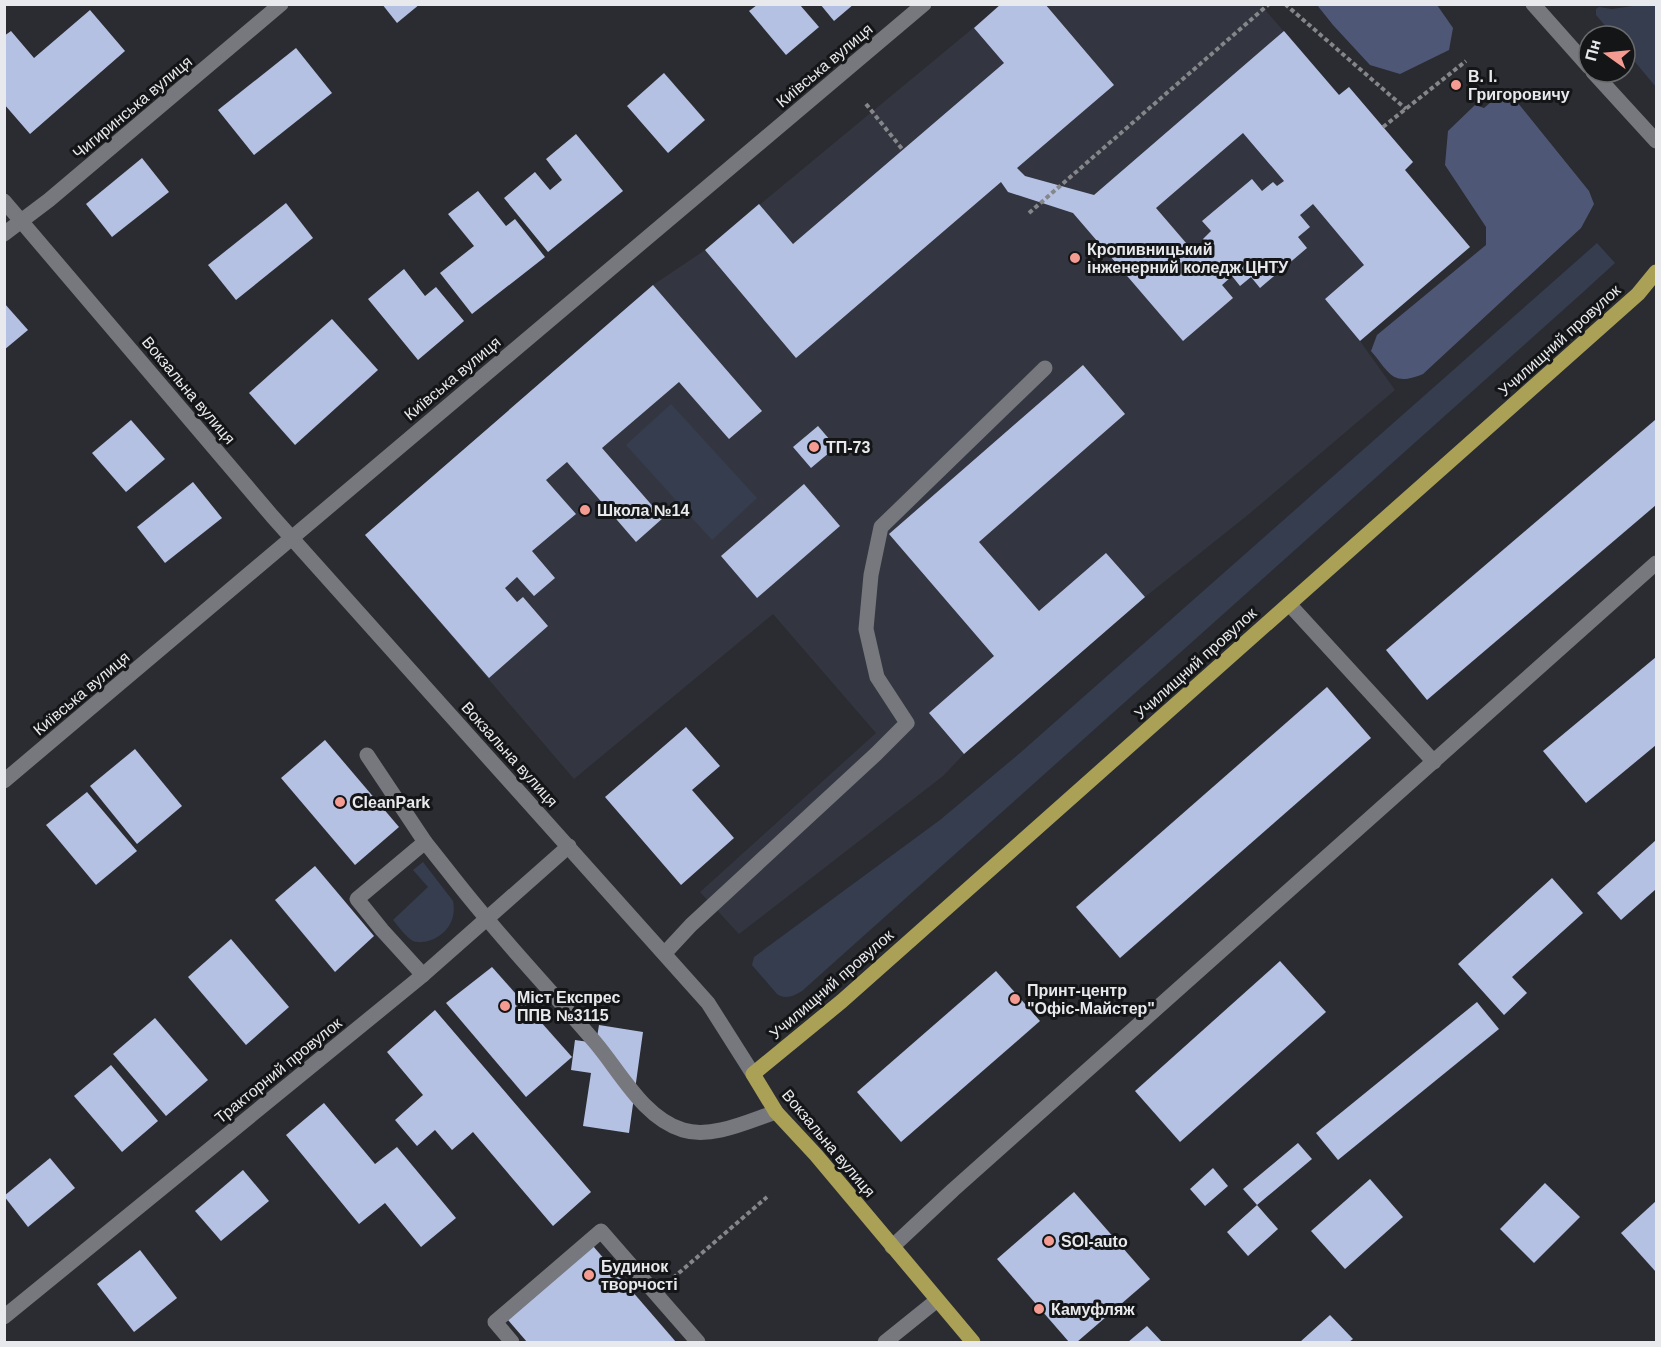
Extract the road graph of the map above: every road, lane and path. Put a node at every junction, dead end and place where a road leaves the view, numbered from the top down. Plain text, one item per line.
1 (280, 4) edge
2 (924, 4) edge
3 (1269, 4) edge
4 (1285, 4) edge
5 (1533, 4) edge
6 (1577, 54) edge
7 (1466, 61) dead end
8 (1604, 84) edge
9 (866, 104) dead end
10 (1406, 109) junction
11 (1383, 127) dead end
12 (1656, 141) edge
13 (903, 150) dead end
14 (4, 201) edge
15 (1029, 213) dead end
16 (21, 220) junction
17 (4, 234) edge
18 (1656, 272) edge
19 (1045, 368) dead end
20 (291, 537) junction
21 (1656, 563) edge
22 (1289, 604) junction
23 (367, 755) dead end
24 (1434, 762) junction
25 (4, 781) edge
26 (424, 842) junction
27 (569, 846) junction
28 (487, 919) junction
29 (664, 953) junction
30 (423, 975) junction
31 (753, 1074) junction
32 (776, 1112) junction
33 (766, 1197) dead end
34 (892, 1247) junction
35 (656, 1293) junction
36 (936, 1300) junction
37 (4, 1317) edge
38 (512, 1342) edge
39 (699, 1342) edge
40 (885, 1342) edge
41 (973, 1342) edge

1 - 16 street, Чигиринська вулиця
2 - 20 street, Київська вулиця
3 - 15 path
4 - 10 path
5 - 6 street
7 - 10 path
8 - 12 street
9 - 13 path
10 - 11 path
14 - 16 street, Вокзальна вулиця
16 - 17 street, Чигиринська вулиця
16 - 20 street, Вокзальна вулиця
18 - 22 main road, Училищний провулок
19 - 29 street
20 - 25 street, Київська вулиця
20 - 27 street, Вокзальна вулиця
21 - 24 street
22 - 24 street
22 - 31 main road, Училищний провулок
23 - 26 street
24 - 34 street
26 - 28 street
26 - 30 street
27 - 28 street, Тракторний провулок
27 - 29 street, Вокзальна вулиця
28 - 30 street, Тракторний провулок
28 - 32 street
29 - 31 street, Вокзальна вулиця
30 - 37 street, Тракторний провулок
31 - 32 main road, Вокзальна вулиця
32 - 34 main road, Вокзальна вулиця
33 - 35 path
34 - 36 main road, Вокзальна вулиця
35 - 38 street
35 - 39 street
36 - 40 street
36 - 41 main road, Вокзальна вулиця

